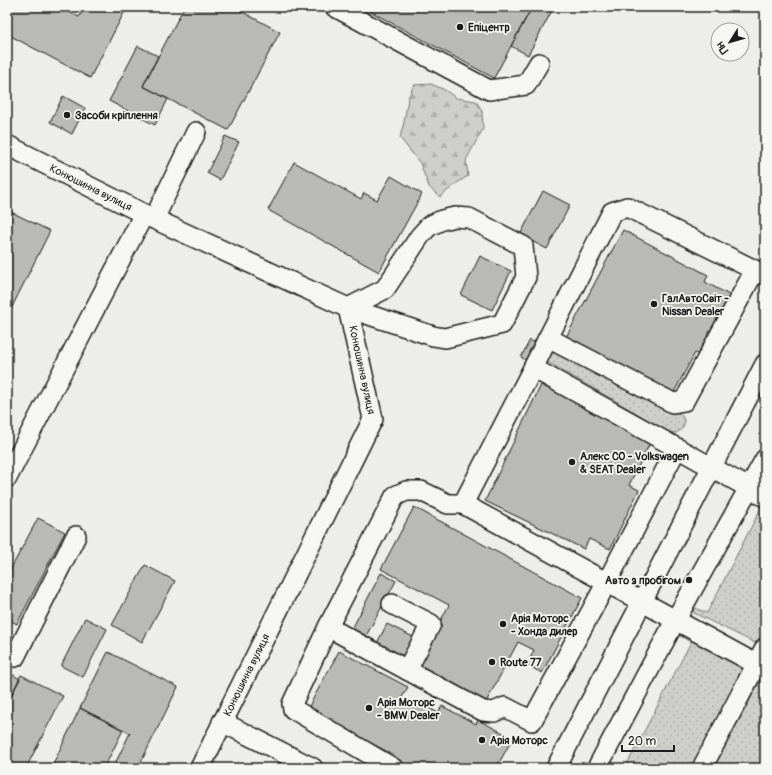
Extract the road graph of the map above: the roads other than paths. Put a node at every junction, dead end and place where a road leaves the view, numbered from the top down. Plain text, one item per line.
1 (335, 7) edge
2 (539, 64) dead end
3 (196, 132) dead end
4 (7, 145) edge
5 (149, 216) junction
6 (760, 272) edge
7 (348, 308) junction
8 (548, 338) junction
9 (765, 364) edge
10 (533, 368) junction
11 (677, 448) junction
12 (765, 459) edge
13 (712, 467) junction
14 (7, 478) edge
15 (757, 492) edge
16 (464, 504) junction
17 (76, 536) dead end
18 (607, 582) junction
19 (642, 601) junction
20 (392, 604) dead end
21 (676, 620) junction
22 (328, 627) junction
23 (7, 653) edge
24 (761, 656) edge
25 (407, 670) junction
26 (222, 722) junction
27 (200, 768) edge
28 (313, 768) edge
29 (394, 768) edge
30 (556, 768) edge
31 (597, 768) edge
32 (702, 768) edge

1 - 2 street
3 - 5 street
4 - 5 street, Конюшинна вулиця
5 - 7 street, Конюшинна вулиця
5 - 14 street
6 - 8 street
6 - 8 street
7 - 7 street
7 - 26 street, Конюшинна вулиця
8 - 10 street
9 - 13 street
10 - 11 street
10 - 16 street
11 - 13 street
11 - 18 street
12 - 15 street
13 - 15 street
13 - 19 street
15 - 21 street
16 - 18 street
16 - 22 street
17 - 23 street
18 - 19 street
18 - 25 street
19 - 21 street
19 - 30 street
20 - 25 street
21 - 24 street
21 - 31 street
22 - 25 street
22 - 29 street
24 - 32 street
26 - 27 street
26 - 28 street, Конюшинна вулиця

